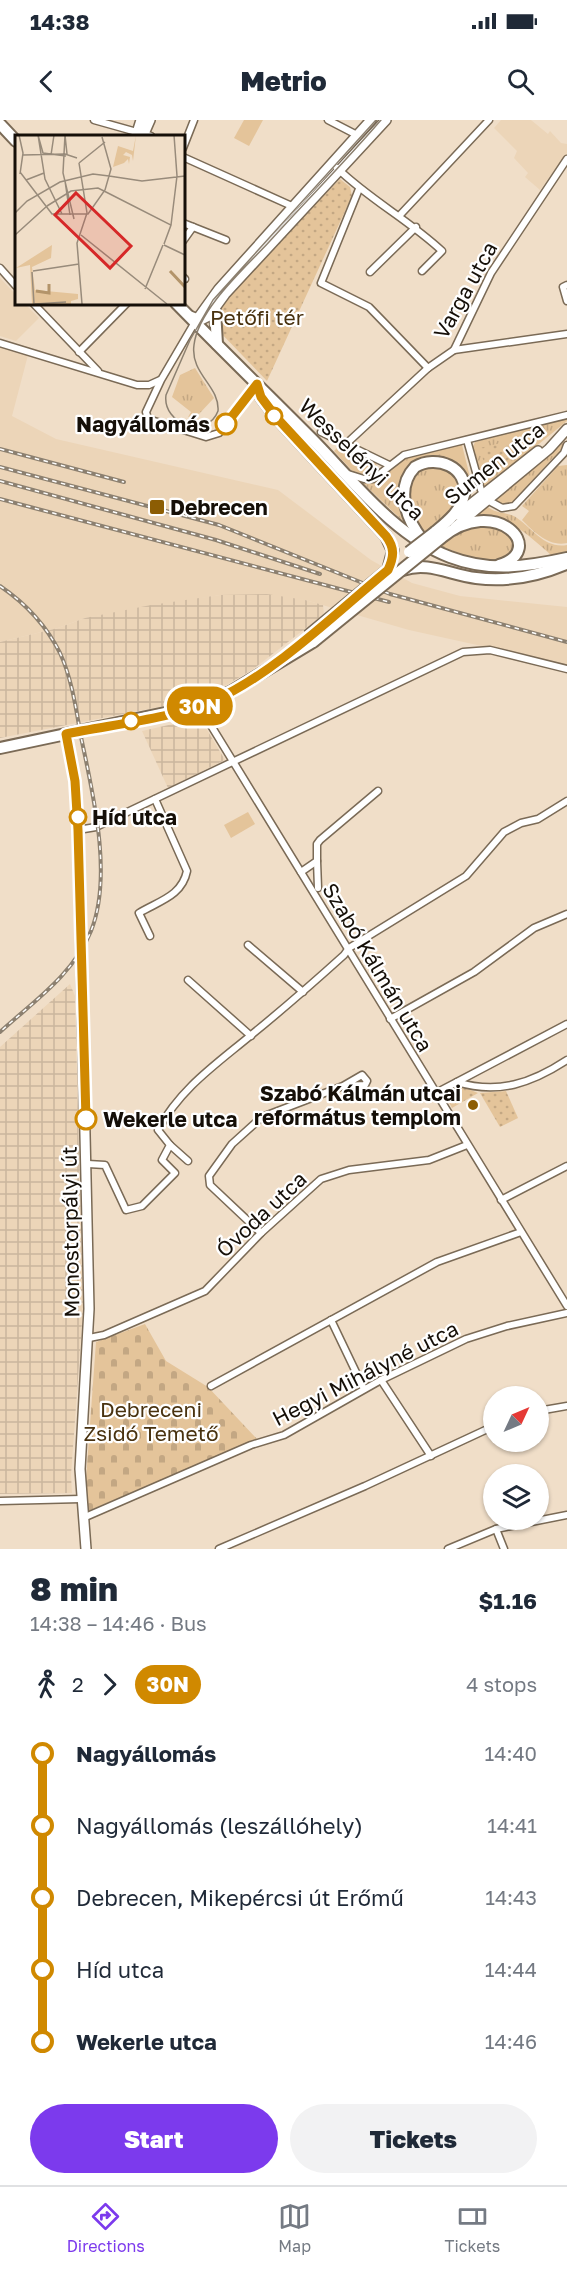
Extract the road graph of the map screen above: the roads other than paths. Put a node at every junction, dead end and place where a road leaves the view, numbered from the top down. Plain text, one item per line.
1 (94, 120) edge
2 (141, 120) edge
3 (150, 120) edge
4 (194, 120) edge
5 (328, 120) edge
6 (371, 120) edge
7 (386, 120) edge
8 (489, 120) edge
9 (0, 124) edge
10 (142, 135) edge
11 (357, 135) junction
12 (15, 140) edge
13 (184, 145) edge
14 (184, 157) edge
15 (567, 159) edge
16 (336, 167) junction
17 (359, 189) junction
18 (297, 210) junction
19 (400, 215) junction
20 (184, 222) edge
21 (193, 226) junction
22 (416, 227) junction
23 (184, 240) edge
24 (226, 240) dead end
25 (0, 268) edge
26 (422, 271) dead end
27 (370, 272) dead end
28 (15, 285) edge
29 (567, 285) edge
30 (567, 301) edge
31 (34, 304) edge
32 (126, 304) edge
33 (177, 304) edge
34 (215, 310) junction
35 (196, 321) junction
36 (567, 334) edge
37 (0, 343) edge
38 (217, 344) junction
39 (454, 350) junction
40 (79, 352) junction
41 (428, 368) junction
42 (101, 373) junction
43 (161, 380) junction
44 (257, 384) junction
45 (567, 415) edge
46 (566, 431) edge
47 (321, 432) dead end
48 (467, 440) junction
49 (346, 444) junction
50 (567, 445) edge
51 (389, 465) junction
52 (346, 473) junction
53 (481, 490) dead end
54 (491, 502) dead end
55 (448, 527) junction
56 (438, 535) junction
57 (431, 548) junction
58 (567, 558) edge
59 (567, 563) edge
60 (493, 567) junction
61 (388, 570) junction
62 (403, 570) junction
63 (310, 639) junction
64 (567, 669) edge
65 (203, 705) junction
66 (66, 734) junction
67 (0, 748) edge
68 (233, 762) junction
69 (378, 790) dead end
70 (155, 799) junction
71 (567, 801) edge
72 (78, 830) junction
73 (317, 861) junction
74 (301, 872) junction
75 (318, 888) dead end
76 (567, 914) edge
77 (150, 936) dead end
78 (248, 945) dead end
79 (349, 948) junction
80 (188, 980) dead end
81 (303, 992) junction
82 (390, 1018) junction
83 (567, 1024) edge
84 (251, 1036) junction
85 (567, 1060) edge
86 (457, 1082) junction
87 (343, 1086) dead end
88 (436, 1093) junction
89 (170, 1145) junction
90 (467, 1145) junction
91 (188, 1161) dead end
92 (88, 1164) junction
93 (567, 1166) edge
94 (501, 1200) junction
95 (521, 1232) junction
96 (261, 1233) junction
97 (567, 1306) edge
98 (567, 1313) edge
99 (331, 1320) junction
100 (89, 1338) junction
101 (381, 1380) junction
102 (211, 1386) dead end
103 (364, 1389) junction
104 (567, 1407) edge
105 (549, 1409) edge
106 (483, 1431) edge
107 (431, 1456) junction
108 (81, 1499) junction
109 (0, 1501) edge
110 (567, 1515) edge
111 (83, 1518) junction
112 (549, 1519) edge
113 (494, 1530) edge
114 (496, 1530) edge
115 (86, 1549) edge
116 (219, 1549) edge
117 (448, 1549) edge
118 (504, 1549) edge

1 - 10 street
2 - 10 street
3 - 10 street
4 - 13 street
5 - 11 street
6 - 11 street
7 - 16 street
8 - 19 street
9 - 12 main road
11 - 16 street
14 - 18 street
15 - 39 street, Varga utca
16 - 17 street
16 - 18 street
17 - 19 street
17 - 41 street
18 - 34 street
18 - 35 street
19 - 22 street
20 - 21 street
21 - 23 street
21 - 24 street
22 - 26 street
22 - 27 street
25 - 28 street
29 - 30 street
31 - 40 street
32 - 40 street
33 - 35 main road, Wesselényi utca
34 - 35 street
34 - 38 main road
35 - 38 main road, Wesselényi utca
35 - 43 street
36 - 39 street
37 - 42 street
38 - 44 main road, Wesselényi utca
39 - 41 street, Varga utca
40 - 42 street
41 - 49 street, Varga utca
42 - 43 street
43 - 44 street
44 - 52 main road, Wesselényi utca
44 - 61 main road
45 - 48 street
46 - 55 street, Sumen utca
47 - 49 street
48 - 51 street
48 - 53 street
49 - 51 street
50 - 54 street
51 - 52 street
52 - 57 main road, Wesselényi utca
55 - 56 main road
55 - 57 main road
55 - 60 main road
56 - 61 main road, bridge
56 - 62 main road, bridge
57 - 60 main road, Wesselényi utca
58 - 60 main road, Wesselényi utca
59 - 62 main road
61 - 63 main road, bridge
62 - 63 main road, bridge
63 - 65 main road
64 - 68 street
65 - 66 main road
65 - 68 street, Szabó Kálmán utca
66 - 67 main road
66 - 72 street, Monostorpályi út
68 - 70 street
68 - 74 street, Szabó Kálmán utca
69 - 73 street
70 - 72 street
70 - 77 street
71 - 79 street
72 - 92 street, Monostorpályi út
73 - 74 street
73 - 75 street
74 - 79 street, Szabó Kálmán utca
76 - 82 street
78 - 81 street
79 - 81 street
79 - 82 street, Szabó Kálmán utca
80 - 84 street
81 - 84 street
82 - 88 street, Szabó Kálmán utca
83 - 86 street
84 - 89 street
85 - 86 street
86 - 88 street
87 - 96 street
88 - 90 street, Szabó Kálmán utca
89 - 91 street
89 - 92 street
90 - 94 street, Szabó Kálmán utca
90 - 96 street, Óvoda utca
92 - 100 street, Monostorpályi út
93 - 94 street
94 - 95 street, Szabó Kálmán utca
95 - 97 street, Szabó Kálmán utca
95 - 99 street
96 - 100 street, Óvoda utca
98 - 101 street, Hegyi Mihályné utca
99 - 102 street
99 - 103 street
100 - 108 street, Monostorpályi út
101 - 103 street, Hegyi Mihályné utca
101 - 107 street
103 - 111 street, Hegyi Mihályné utca
104 - 105 street
106 - 107 street
107 - 116 street
108 - 109 street
108 - 111 street, Monostorpályi út
110 - 112 street
111 - 115 street, Monostorpályi út
113 - 117 street
114 - 118 street

